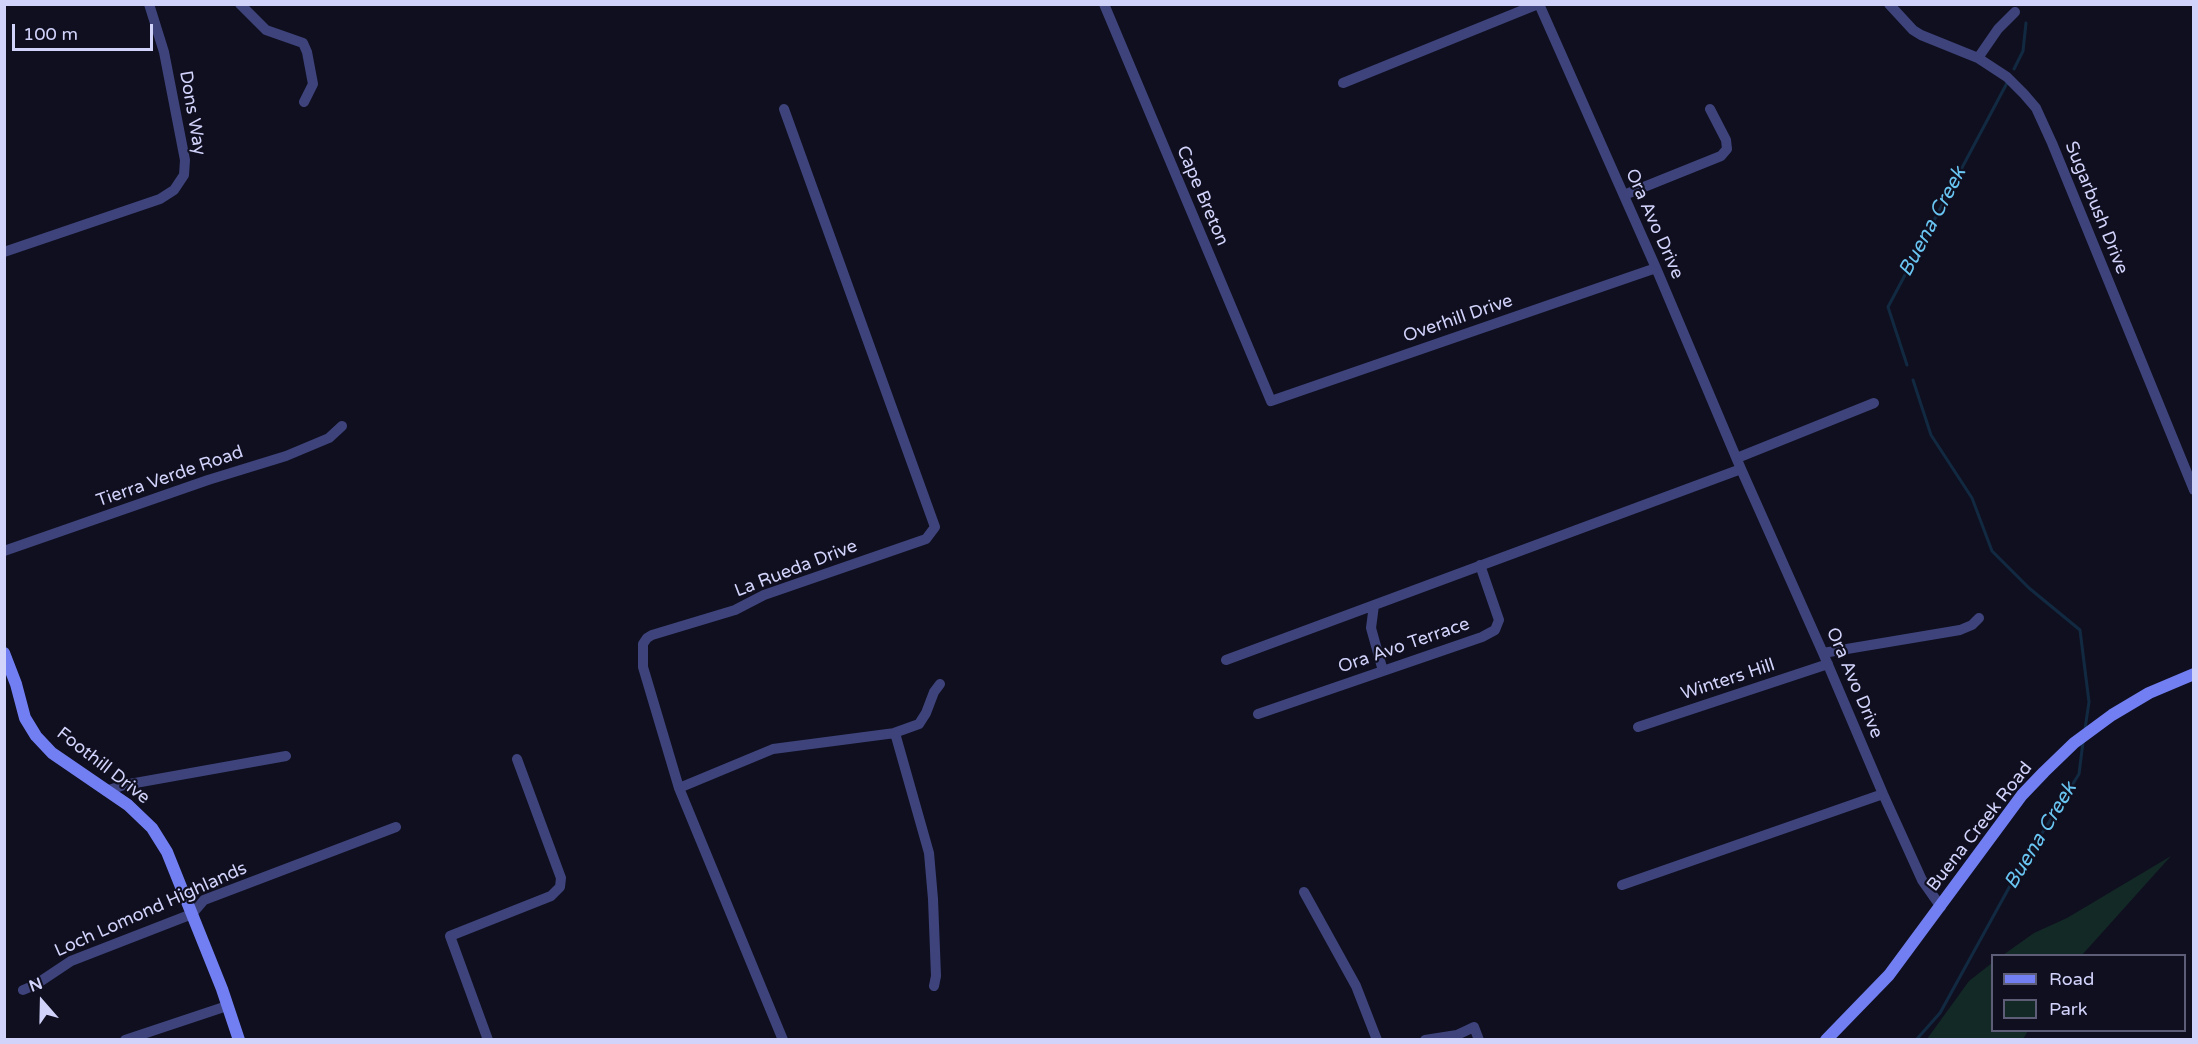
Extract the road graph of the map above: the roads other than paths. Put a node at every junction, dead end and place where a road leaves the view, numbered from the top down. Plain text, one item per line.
1 (150, 4) edge
2 (240, 4) edge
3 (1104, 4) edge
4 (1538, 4) edge
5 (1889, 4) edge
6 (2015, 12) dead end
7 (1978, 58) junction
8 (1343, 83) dead end
9 (304, 102) dead end
10 (784, 109) dead end
11 (1710, 110) dead end
12 (1624, 195) junction
13 (4, 252) edge
14 (1656, 268) junction
15 (1271, 401) joint
16 (1874, 403) dead end
17 (342, 426) dead end
18 (1737, 458) junction
19 (1741, 470) junction
20 (2193, 489) edge
21 (4, 551) edge
22 (1480, 565) junction
23 (1374, 605) junction
24 (1979, 618) dead end
25 (4, 653) edge
26 (1826, 658) junction
27 (1226, 660) dead end
28 (1383, 671) junction
29 (2193, 674) edge
30 (940, 684) dead end
31 (1258, 714) dead end
32 (1638, 727) dead end
33 (894, 733) junction
34 (286, 756) dead end
35 (517, 759) dead end
36 (679, 788) junction
37 (105, 791) junction
38 (1883, 794) junction
39 (396, 827) dead end
40 (1622, 885) dead end
41 (1304, 892) dead end
42 (1941, 907) junction
43 (192, 914) junction
44 (934, 986) dead end
45 (23, 990) dead end
46 (227, 1006) junction
47 (125, 1040) edge
48 (239, 1040) edge
49 (488, 1040) edge
50 (783, 1040) edge
51 (1377, 1040) edge
52 (1425, 1040) edge
53 (1479, 1040) edge
54 (1826, 1040) edge

1 - 13 street, Dons Way
2 - 9 street
3 - 15 street, Cape Breton
4 - 8 street
4 - 12 street, Ora Avo Drive
5 - 7 street, Sugarbush Drive
6 - 7 street
7 - 20 street, Sugarbush Drive
10 - 36 street, La Rueda Drive
11 - 12 street
12 - 14 street, Ora Avo Drive
14 - 15 street, Overhill Drive
14 - 18 street, Ora Avo Drive
16 - 18 street
17 - 21 street, Tierra Verde Road
18 - 19 street, Ora Avo Drive
19 - 22 street
19 - 26 street, Ora Avo Drive
22 - 23 street
22 - 28 street, Ora Avo Terrace
23 - 27 street
23 - 28 street
24 - 26 street, Winters Hill
25 - 37 main road, Foothill Drive
26 - 32 street, Winters Hill
26 - 38 street, Ora Avo Drive
28 - 31 street, Ora Avo Terrace
29 - 42 main road, Buena Creek Road
30 - 33 street
33 - 36 street
33 - 44 street
34 - 37 street
35 - 49 street
36 - 50 street, La Rueda Drive
37 - 43 main road, Foothill Drive
38 - 40 street
38 - 42 street, Ora Avo Drive
39 - 43 street, Loch Lomond Highlands
41 - 51 street
42 - 54 main road, Buena Creek Road
43 - 45 street, Loch Lomond Highlands
43 - 46 main road, Foothill Drive
46 - 47 street
46 - 48 main road, Foothill Drive
52 - 53 street

